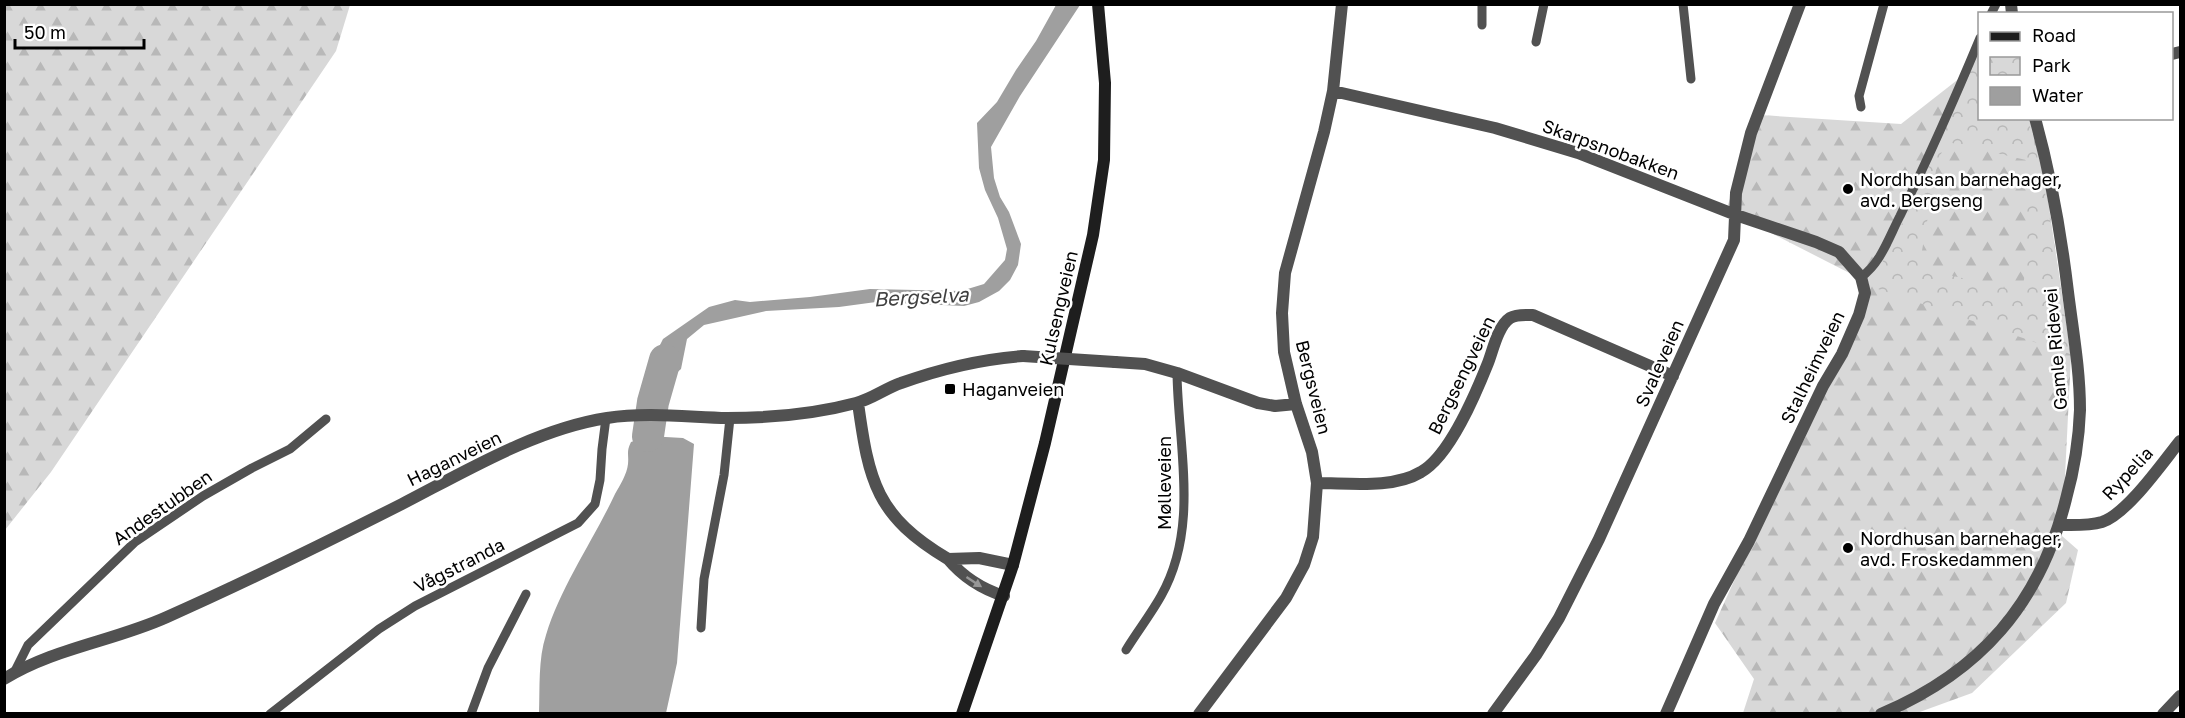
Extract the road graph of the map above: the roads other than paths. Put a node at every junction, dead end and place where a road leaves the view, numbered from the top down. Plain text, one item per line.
1 (1098, 4) edge
2 (1342, 4) edge
3 (1482, 4) edge
4 (1544, 4) edge
5 (1683, 4) edge
6 (1800, 4) edge
7 (1884, 4) edge
8 (1482, 25) dead end
9 (1536, 42) dead end
10 (1978, 42) edge
11 (1691, 79) dead end
12 (1333, 91) junction
13 (1861, 107) dead end
14 (2036, 120) edge
15 (1736, 215) junction
16 (1861, 277) junction
17 (1177, 374) junction
18 (1672, 376) junction
19 (858, 403) junction
20 (1296, 404) junction
21 (606, 418) junction
22 (730, 418) junction
23 (326, 419) dead end
24 (2181, 441) edge
25 (1317, 483) junction
26 (2060, 525) junction
27 (948, 559) junction
28 (1013, 565) junction
29 (526, 594) dead end
30 (1004, 596) junction
31 (701, 628) dead end
32 (1126, 650) dead end
33 (9, 676) edge
34 (2181, 696) edge
35 (270, 714) edge
36 (471, 714) edge
37 (962, 714) edge
38 (1199, 714) edge
39 (1493, 714) edge
40 (1666, 714) edge
41 (1881, 714) edge
42 (2163, 714) edge

1 - 28 main road, Kulsengveien
2 - 12 street, Bergsveien
3 - 8 lane
4 - 9 lane
5 - 11 lane
6 - 15 street, Svaleveien
7 - 13 lane
10 - 16 lane
12 - 15 street, Skarpsnobakken
12 - 20 street, Bergsveien
14 - 26 street, Gamle Ridevei
15 - 16 street, Skarpsnobakken
15 - 18 street, Svaleveien
16 - 40 street, Stalheimveien
17 - 19 street, Haganveien, bridge
17 - 20 street, Haganveien
17 - 32 lane, Mølleveien
18 - 25 street, Bergsengveien
18 - 39 street, Svaleveien
19 - 22 street, Haganveien
19 - 27 street
20 - 25 street, Bergsveien
21 - 22 street, Haganveien
21 - 33 street, Haganveien
21 - 35 lane, Vågstranda
22 - 31 lane
23 - 33 lane, Andestubben
24 - 26 street, Rypelia
25 - 38 street, Bergsveien
26 - 41 street, Gamle Ridevei
27 - 28 street
27 -> 30 street
28 - 30 main road, Kulsengveien
29 - 36 lane
30 - 37 main road, Kulsengveien
34 - 42 street

